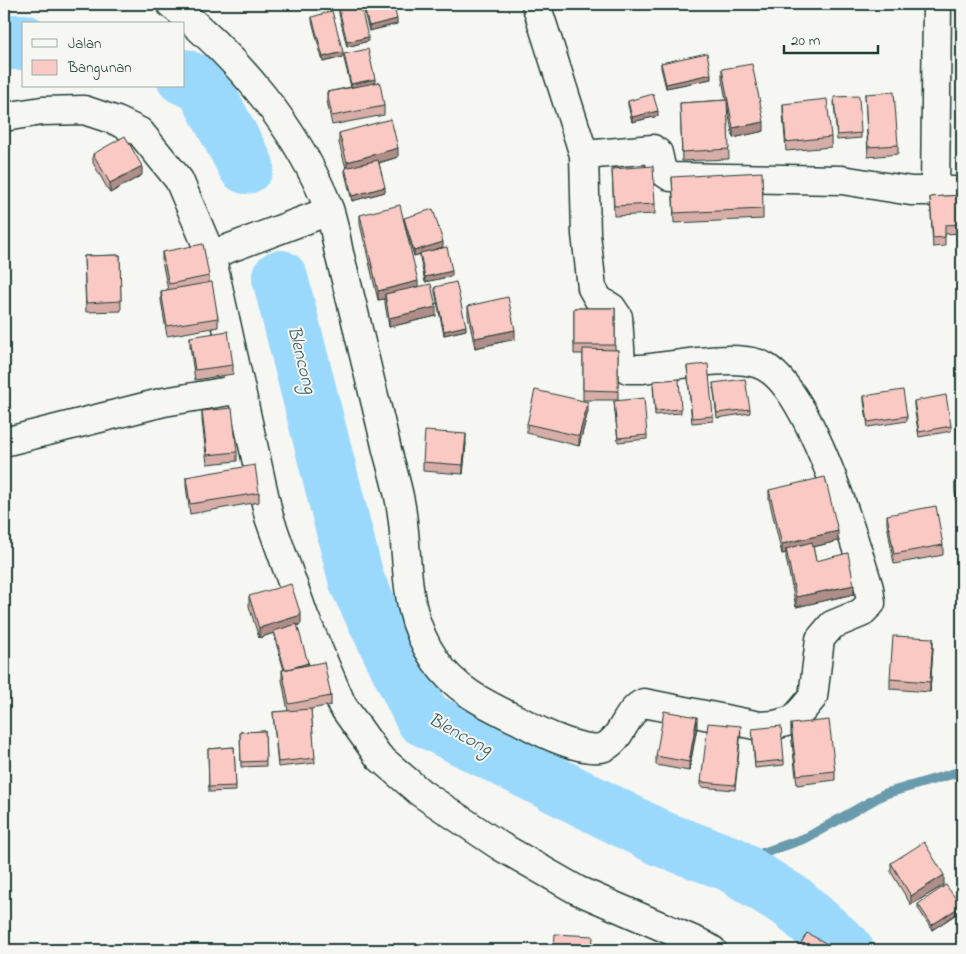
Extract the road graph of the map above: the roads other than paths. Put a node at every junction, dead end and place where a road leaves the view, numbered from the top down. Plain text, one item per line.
1 (171, 4) edge
2 (536, 4) edge
3 (937, 4) edge
4 (4, 117) edge
5 (584, 155) junction
6 (962, 191) edge
7 (935, 193) junction
8 (329, 210) junction
9 (220, 251) junction
10 (242, 389) junction
11 (4, 442) edge
12 (712, 950) edge

1 - 8 street
2 - 5 street
3 - 7 street
4 - 9 street
5 - 7 street
5 - 8 street
6 - 7 street
8 - 9 street
9 - 10 street
10 - 11 street
10 - 12 street

